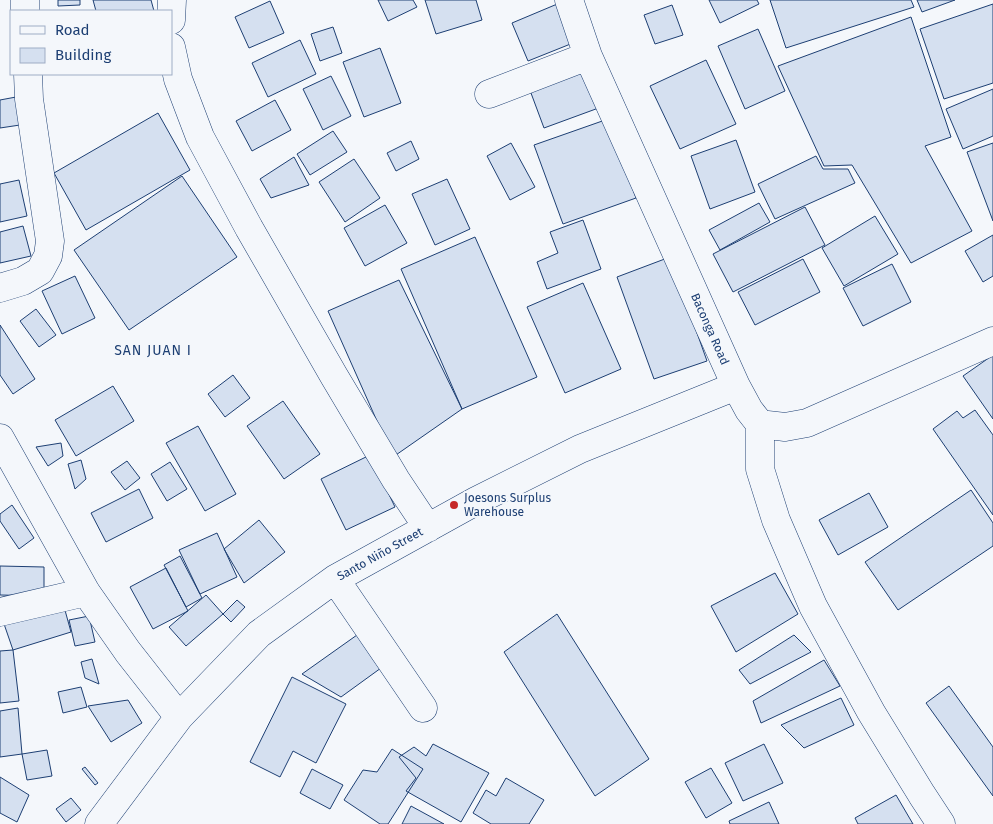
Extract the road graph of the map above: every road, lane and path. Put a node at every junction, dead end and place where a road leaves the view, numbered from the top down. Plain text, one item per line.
1 (569, 0) edge
2 (172, 52) edge
3 (588, 56) junction
4 (28, 75) edge
5 (489, 94) dead end
6 (0, 288) edge
7 (993, 341) edge
8 (736, 386) junction
9 (760, 424) junction
10 (0, 438) edge
11 (428, 528) junction
12 (336, 579) junction
13 (86, 592) junction
14 (0, 612) edge
15 (423, 708) dead end
16 (179, 717) junction
17 (99, 824) edge
18 (941, 824) edge

1 - 3 street, Baconga Road
2 - 11 street
3 - 5 street
3 - 8 street, Baconga Road
4 - 6 street
7 - 9 street
8 - 9 street, Baconga Road
8 - 11 street, Santo Niño Street
9 - 18 street
10 - 13 street
11 - 12 street, Santo Niño Street
12 - 15 street
12 - 16 street, Santo Niño Street
13 - 14 street
13 - 16 street
16 - 17 street, Santo Niño Street

